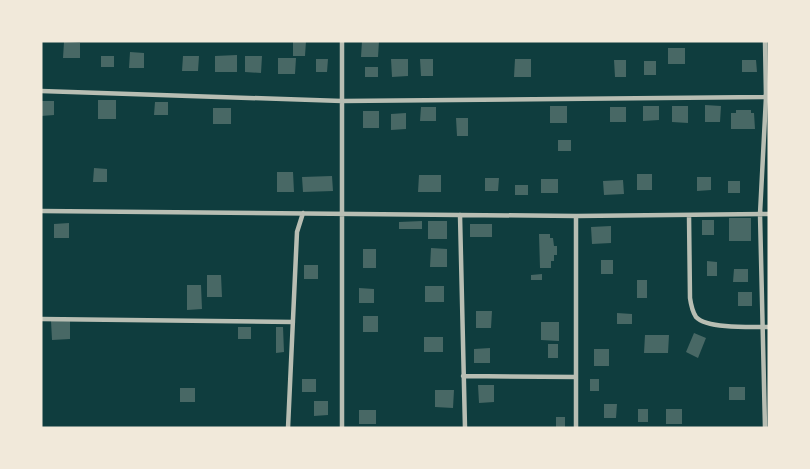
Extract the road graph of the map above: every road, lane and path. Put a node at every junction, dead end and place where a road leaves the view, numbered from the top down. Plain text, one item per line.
1 (342, 41) edge
2 (765, 41) edge
3 (41, 91) edge
4 (767, 97) edge
5 (342, 101) junction
6 (41, 210) edge
7 (303, 214) junction
8 (343, 214) junction
9 (760, 214) junction
10 (769, 214) edge
11 (460, 215) junction
12 (689, 215) junction
13 (576, 216) junction
14 (41, 319) edge
15 (293, 322) junction
16 (763, 327) junction
17 (769, 327) edge
18 (463, 376) junction
19 (576, 377) junction
20 (288, 428) edge
21 (342, 428) edge
22 (465, 428) edge
23 (576, 428) edge
24 (765, 428) edge

1 - 5 street
2 - 4 street
3 - 5 street
4 - 5 street
4 - 9 street
5 - 8 street
6 - 7 street
7 - 8 street
7 - 15 street
8 - 11 street
8 - 21 street
9 - 10 street
9 - 12 street
9 - 16 street
11 - 13 street
11 - 18 street
12 - 13 street
12 - 16 street
13 - 19 street
14 - 15 street
15 - 20 street
16 - 17 street
16 - 24 street
18 - 19 street
18 - 22 street
19 - 23 street

